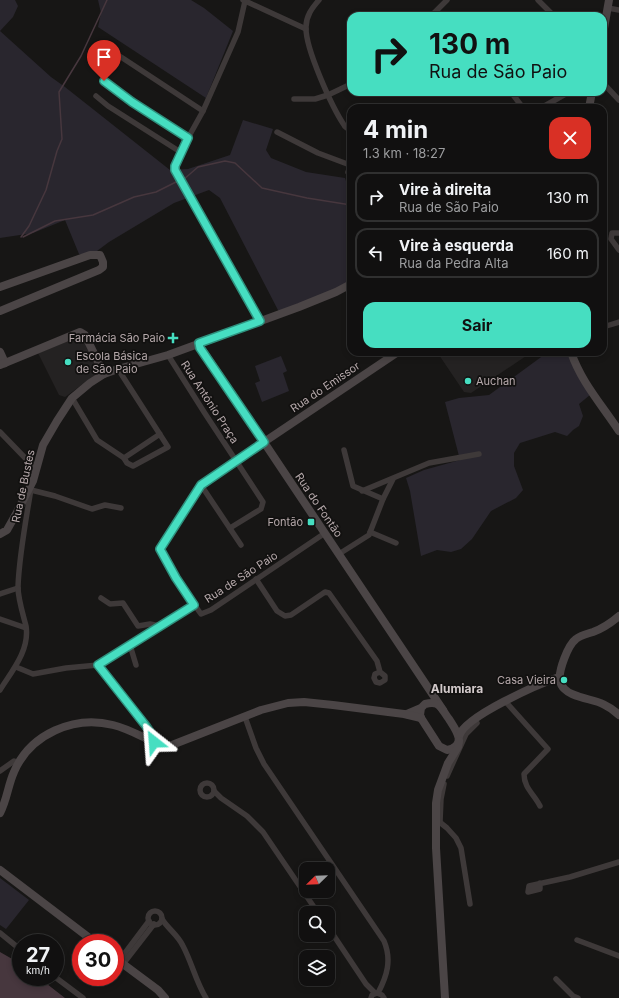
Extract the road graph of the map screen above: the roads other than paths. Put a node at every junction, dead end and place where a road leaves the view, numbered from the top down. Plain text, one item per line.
1 (319, 0) edge
2 (447, 0) edge
3 (538, 0) edge
4 (244, 1) edge
5 (608, 4) edge
6 (619, 10) edge
7 (435, 12) edge
8 (550, 12) edge
9 (306, 29) junction
10 (121, 57) dead end
11 (104, 81) dead end
12 (347, 86) edge
13 (607, 87) edge
14 (328, 95) junction
15 (96, 96) dead end
16 (562, 96) edge
17 (294, 99) dead end
18 (619, 100) edge
19 (549, 104) edge
20 (203, 110) junction
21 (347, 128) edge
22 (277, 132) dead end
23 (188, 138) junction
24 (182, 153) junction
25 (347, 163) edge
26 (619, 233) edge
27 (619, 250) edge
28 (347, 286) edge
29 (0, 287) edge
30 (0, 311) edge
31 (260, 321) junction
32 (619, 322) edge
33 (607, 326) edge
34 (199, 343) junction
35 (0, 352) edge
36 (168, 355) junction
37 (392, 356) edge
38 (572, 356) edge
39 (2, 364) edge
40 (118, 369) junction
41 (104, 374) junction
42 (72, 398) junction
43 (619, 431) edge
44 (0, 432) edge
45 (160, 434) junction
46 (264, 442) junction
47 (344, 450) dead end
48 (479, 454) dead end
49 (124, 458) junction
50 (236, 460) junction
51 (37, 467) junction
52 (393, 479) junction
53 (33, 481) junction
54 (201, 485) junction
55 (31, 490) junction
56 (362, 491) junction
57 (383, 499) junction
58 (120, 508) dead end
59 (230, 528) junction
60 (370, 532) junction
61 (325, 533) junction
62 (0, 534) edge
63 (396, 543) dead end
64 (241, 545) dead end
65 (339, 554) junction
66 (256, 579) junction
67 (18, 588) junction
68 (0, 594) edge
69 (100, 598) dead end
70 (194, 605) junction
71 (619, 616) edge
72 (0, 618) edge
73 (160, 626) junction
74 (26, 628) junction
75 (130, 645) junction
76 (98, 665) junction
77 (136, 665) dead end
78 (16, 667) junction
79 (380, 672) dead end
80 (560, 677) junction
81 (422, 680) junction
82 (0, 690) edge
83 (505, 701) junction
84 (423, 706) junction
85 (443, 710) junction
86 (404, 714) junction
87 (619, 715) edge
88 (244, 717) junction
89 (421, 718) junction
90 (451, 722) junction
91 (477, 722) dead end
92 (467, 724) junction
93 (459, 738) junction
94 (154, 742) junction
95 (440, 746) junction
96 (19, 763) junction
97 (448, 763) junction
98 (0, 772) edge
99 (213, 793) dead end
100 (540, 806) dead end
101 (0, 812) edge
102 (438, 820) junction
103 (619, 862) edge
104 (0, 870) edge
105 (540, 884) dead end
106 (470, 904) dead end
107 (313, 906) edge
108 (162, 919) junction
109 (154, 923) junction
110 (166, 926) junction
111 (0, 933) edge
112 (84, 934) edge
113 (335, 938) edge
114 (577, 940) dead end
115 (12, 943) edge
116 (124, 956) edge
117 (619, 956) edge
118 (124, 965) edge
119 (556, 979) dead end
120 (64, 983) edge
121 (377, 996) edge
122 (574, 997) edge
123 (83, 998) edge
124 (165, 998) edge
125 (206, 998) edge
126 (445, 998) edge

1 - 9 street
2 - 7 street
3 - 8 street
4 - 9 street
4 - 20 street
5 - 6 street
9 - 14 street
10 - 20 street
11 - 23 street
12 - 14 street
13 - 18 street
14 - 17 street
14 - 21 street
15 - 24 street
16 - 19 street
20 - 23 street
22 - 25 street
23 - 24 street
24 - 31 street
26 - 27 street
28 - 31 main road, Rua de Bustes
29 - 30 main road
31 - 34 main road, Rua de Bustes
32 - 33 street
34 - 36 main road, Rua de Bustes
34 - 46 main road, Rua do Fontão
35 - 39 main road
36 - 40 main road, Rua de Bustes
36 - 50 street, Rua António Praça
37 - 46 main road, Rua do Emissor
38 - 43 main road
39 - 41 main road
40 - 41 main road, Rua de Bustes
40 - 45 street
41 - 42 main road, Rua de Bustes
42 - 49 street
42 - 51 main road, Rua de Bustes
44 - 51 street
45 - 49 street
45 - 49 street
46 - 50 street
46 - 61 main road, Rua do Fontão
47 - 56 street
48 - 52 street
50 - 54 street
50 - 59 street, Rua António Praça
51 - 53 main road, Rua de Bustes
52 - 56 street
52 - 57 street
53 - 55 street, Rua de Bustes
53 - 62 main road
54 - 59 street
54 - 70 street
55 - 58 street
55 - 67 street, Rua de Bustes
56 - 57 street
57 - 60 street
59 - 64 street
60 - 63 street
60 - 65 street
61 - 65 main road, Rua do Fontão
61 - 66 street, Rua de São Paio
65 - 81 main road, Rua do Fontão
66 - 70 street, Rua de São Paio
66 - 79 street
67 - 68 street
67 - 74 street, Rua de Bustes
69 - 73 street
70 - 73 street, Rua de São Paio
71 - 80 main road
72 - 74 street
73 - 75 street, Rua de São Paio
74 - 78 street, Rua de Bustes
75 - 76 street, Rua de São Paio
75 - 77 street
76 - 78 street, Rua de São Paio
76 - 94 street
78 - 82 street, Rua de Bustes
80 - 83 main road
80 - 87 main road
81 - 84 main road, Rua do Fontão
81 - 85 main road, Rua do Fontão
83 - 92 main road
83 - 100 street
84 - 85 main road
84 - 86 main road
84 - 89 main road, Rua do Fontão
85 - 90 main road, Rua do Fontão
86 - 88 main road
86 - 89 main road
88 - 94 main road
88 - 121 street
89 - 95 main road
90 - 92 main road
90 - 93 main road, Rua do Fontão
91 - 102 street
92 - 93 main road
93 - 95 main road
93 - 97 main road
94 - 96 main road
95 - 97 main road
96 - 98 street
96 - 101 main road
97 - 102 main road
99 - 107 street
102 - 106 street
102 - 126 main road
103 - 105 street
104 - 112 main road
108 - 109 street
108 - 109 street
108 - 110 street
109 - 110 street
109 - 116 street
110 - 125 street
111 - 115 street
113 - 121 street
114 - 117 street
118 - 124 main road
119 - 122 street
120 - 123 street

